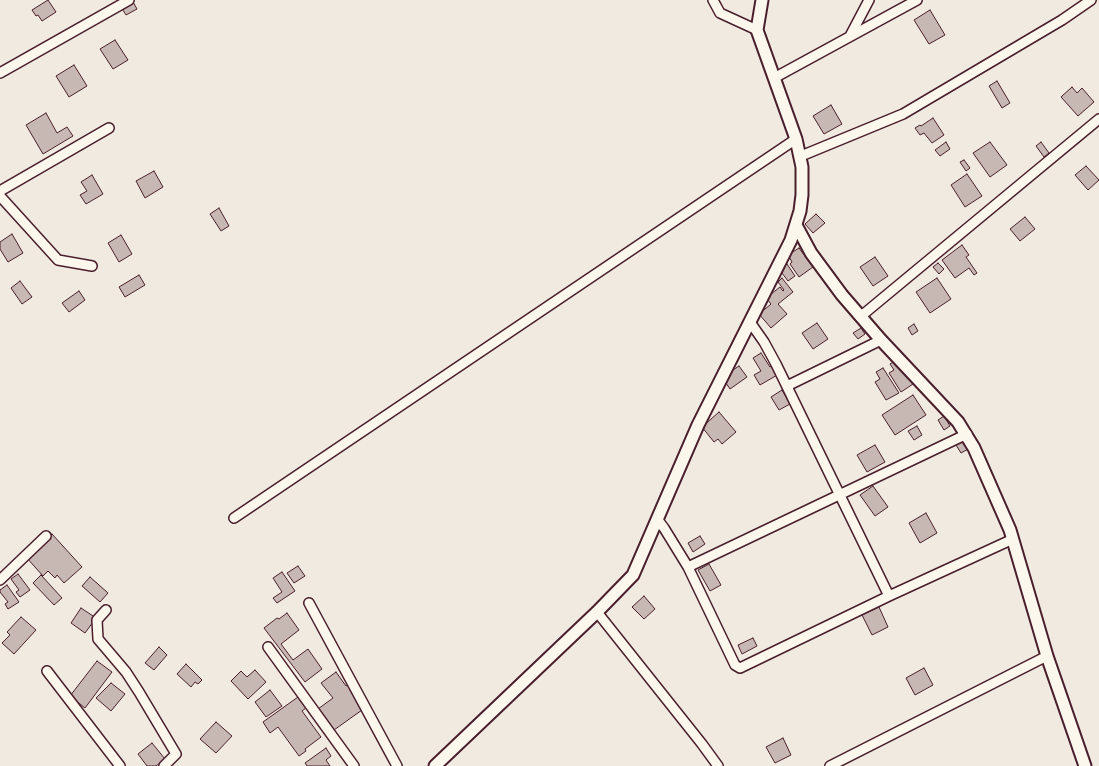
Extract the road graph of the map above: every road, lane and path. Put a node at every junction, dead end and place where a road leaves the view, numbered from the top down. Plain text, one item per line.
1 (129, 0) edge
2 (712, 0) edge
3 (762, 0) edge
4 (869, 0) edge
5 (917, 0) edge
6 (1091, 0) edge
7 (757, 30) junction
8 (850, 36) junction
9 (0, 73) edge
10 (774, 78) junction
11 (1099, 119) edge
12 (109, 128) dead end
13 (796, 139) junction
14 (801, 156) junction
15 (0, 191) edge
16 (0, 196) edge
17 (796, 226) junction
18 (92, 266) dead end
19 (860, 317) junction
20 (750, 322) junction
21 (881, 340) junction
22 (787, 386) junction
23 (966, 434) junction
24 (840, 495) junction
25 (234, 518) dead end
26 (658, 520) junction
27 (46, 536) dead end
28 (1013, 539) junction
29 (688, 567) junction
30 (0, 580) edge
31 (889, 596) junction
32 (310, 603) dead end
33 (106, 610) dead end
34 (596, 612) junction
35 (268, 647) dead end
36 (1047, 656) junction
37 (47, 671) dead end
38 (120, 766) edge
39 (164, 766) edge
40 (354, 766) edge
41 (397, 766) edge
42 (435, 766) edge
43 (718, 766) edge
44 (830, 766) edge
45 (1085, 766) edge

1 - 9 street
2 - 7 street
3 - 7 street
4 - 8 street
5 - 8 street
6 - 14 street
7 - 10 street
8 - 10 street
10 - 13 street
11 - 19 street
12 - 15 street
13 - 14 street
13 - 25 street
14 - 17 street
16 - 18 street
17 - 19 street
17 - 20 street
19 - 21 street
20 - 22 street
20 - 26 street
21 - 22 street
21 - 23 street
22 - 24 street
23 - 24 street
23 - 28 street
24 - 29 street
24 - 31 street
26 - 29 street
26 - 34 street
27 - 30 street
28 - 31 street
28 - 36 street
29 - 31 street
32 - 41 street
33 - 39 street
34 - 42 street
34 - 43 street
35 - 40 street
36 - 44 street
36 - 45 street
37 - 38 street

